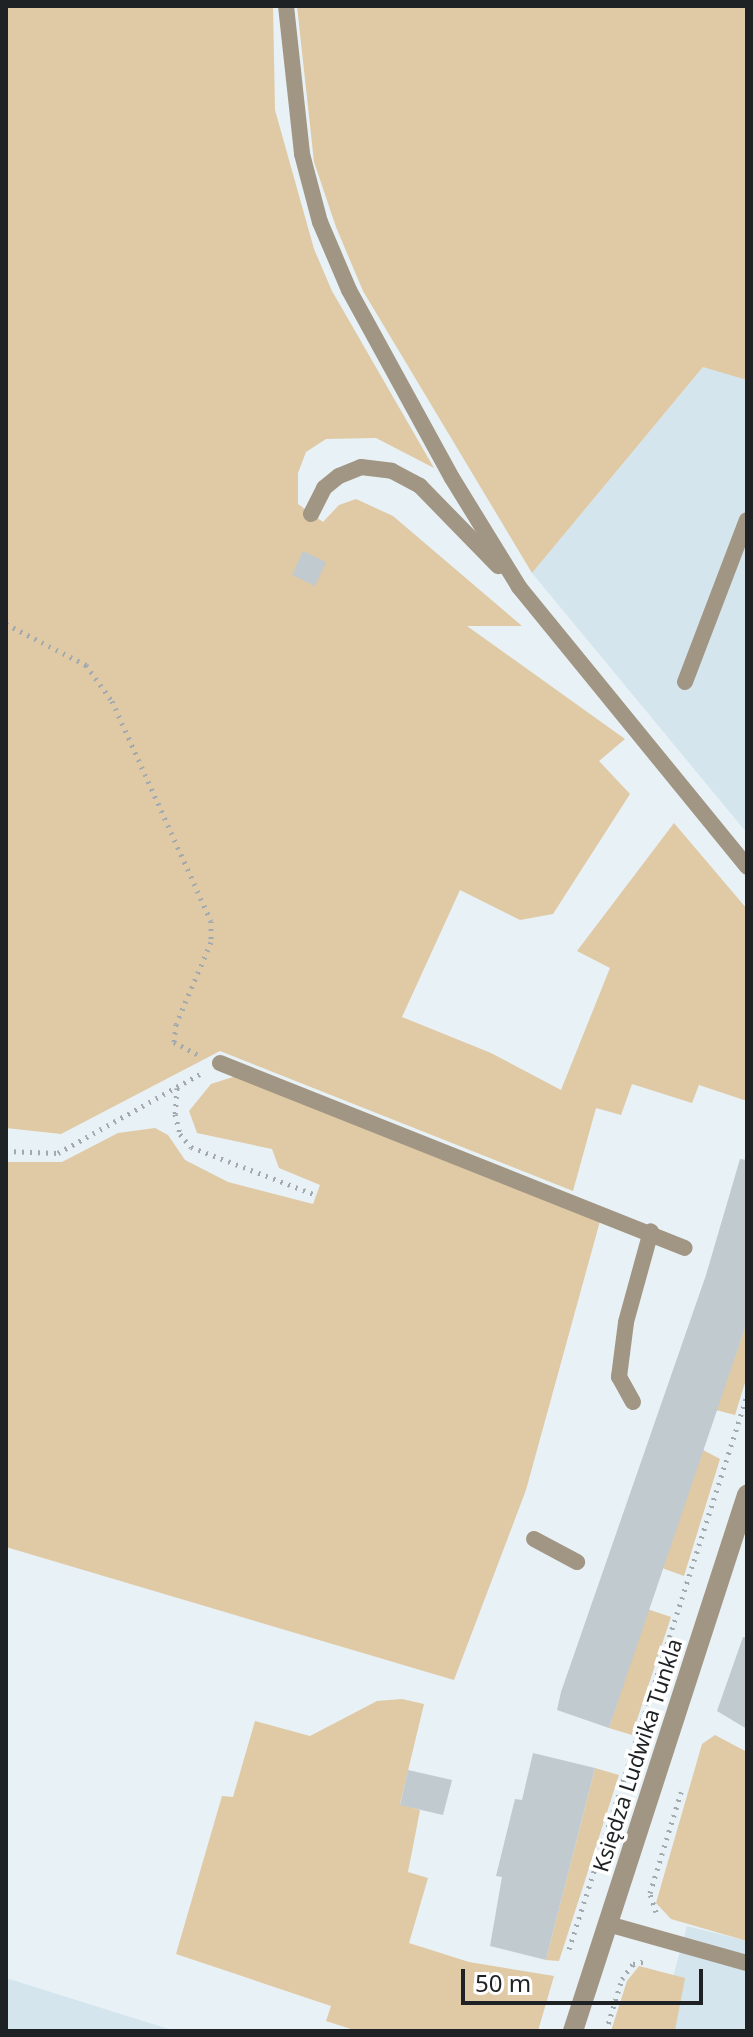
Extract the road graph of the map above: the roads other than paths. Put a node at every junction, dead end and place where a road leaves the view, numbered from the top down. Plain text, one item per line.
1 (286, 6) edge
2 (311, 514) dead end
3 (747, 520) edge
4 (519, 587) junction
5 (685, 682) dead end
6 (747, 867) edge
7 (220, 1063) road end
8 (651, 1231) junction
9 (684, 1248) dead end
10 (633, 1402) dead end
11 (747, 1495) edge
12 (534, 1539) dead end
13 (577, 1562) dead end
14 (608, 1924) junction
15 (747, 1963) edge
16 (573, 2031) edge

1 - 4 lane
2 - 4 lane
3 - 5 lane
4 - 6 lane
7 - 8 lane
8 - 9 lane
8 - 10 lane
11 - 14 street, Księdza Ludwika Tunkla
12 - 13 lane
14 - 15 lane
14 - 16 street, Księdza Ludwika Tunkla

